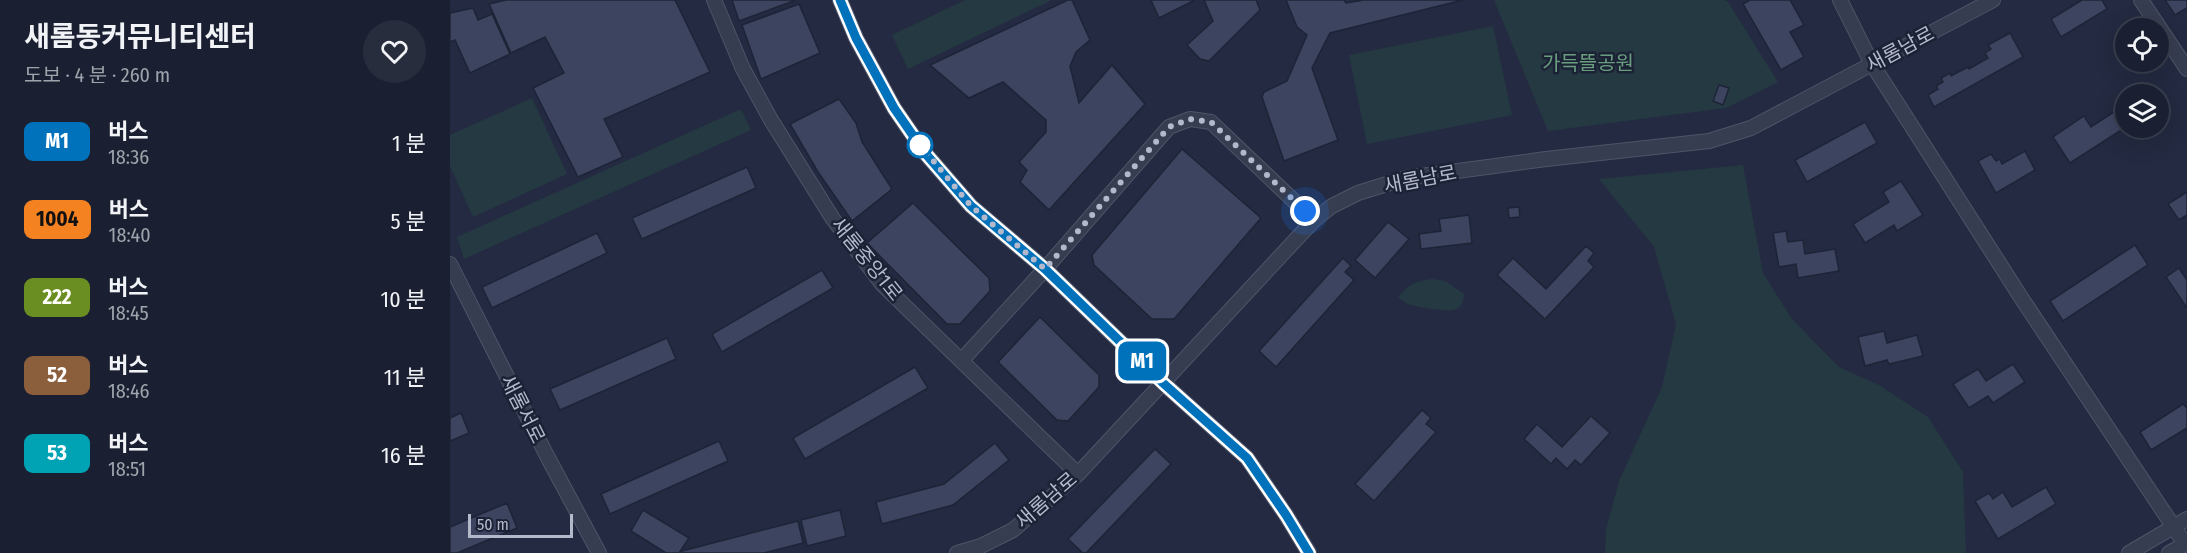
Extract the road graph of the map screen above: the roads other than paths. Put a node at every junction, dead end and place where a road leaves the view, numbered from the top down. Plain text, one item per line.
1 (714, 0) edge
2 (840, 0) edge
3 (1840, 0) edge
4 (1994, 0) edge
5 (2141, 0) edge
6 (1872, 64) junction
7 (2187, 69) edge
8 (1314, 220) junction
9 (450, 264) edge
10 (1045, 269) junction
11 (962, 360) junction
12 (1163, 383) junction
13 (1078, 474) junction
14 (2187, 519) edge
15 (2175, 527) junction
16 (2186, 543) edge
17 (599, 553) edge
18 (957, 553) edge
19 (1309, 553) edge
20 (2129, 553) edge
21 (2169, 553) edge

1 - 11 street, 새롬중앙1로
2 - 10 street
3 - 6 street
4 - 6 street, 새롬남로
5 - 7 street
6 - 8 street, 새롬남로
6 - 15 street
8 - 10 street
8 - 12 street, 새롬남로
9 - 17 street, 새롬서로
10 - 11 street
10 - 12 street
11 - 13 street, 새롬중앙1로
12 - 13 street, 새롬남로
12 - 19 street
13 - 18 street, 새롬남로
14 - 15 street
15 - 16 street
15 - 20 street
16 - 21 street

